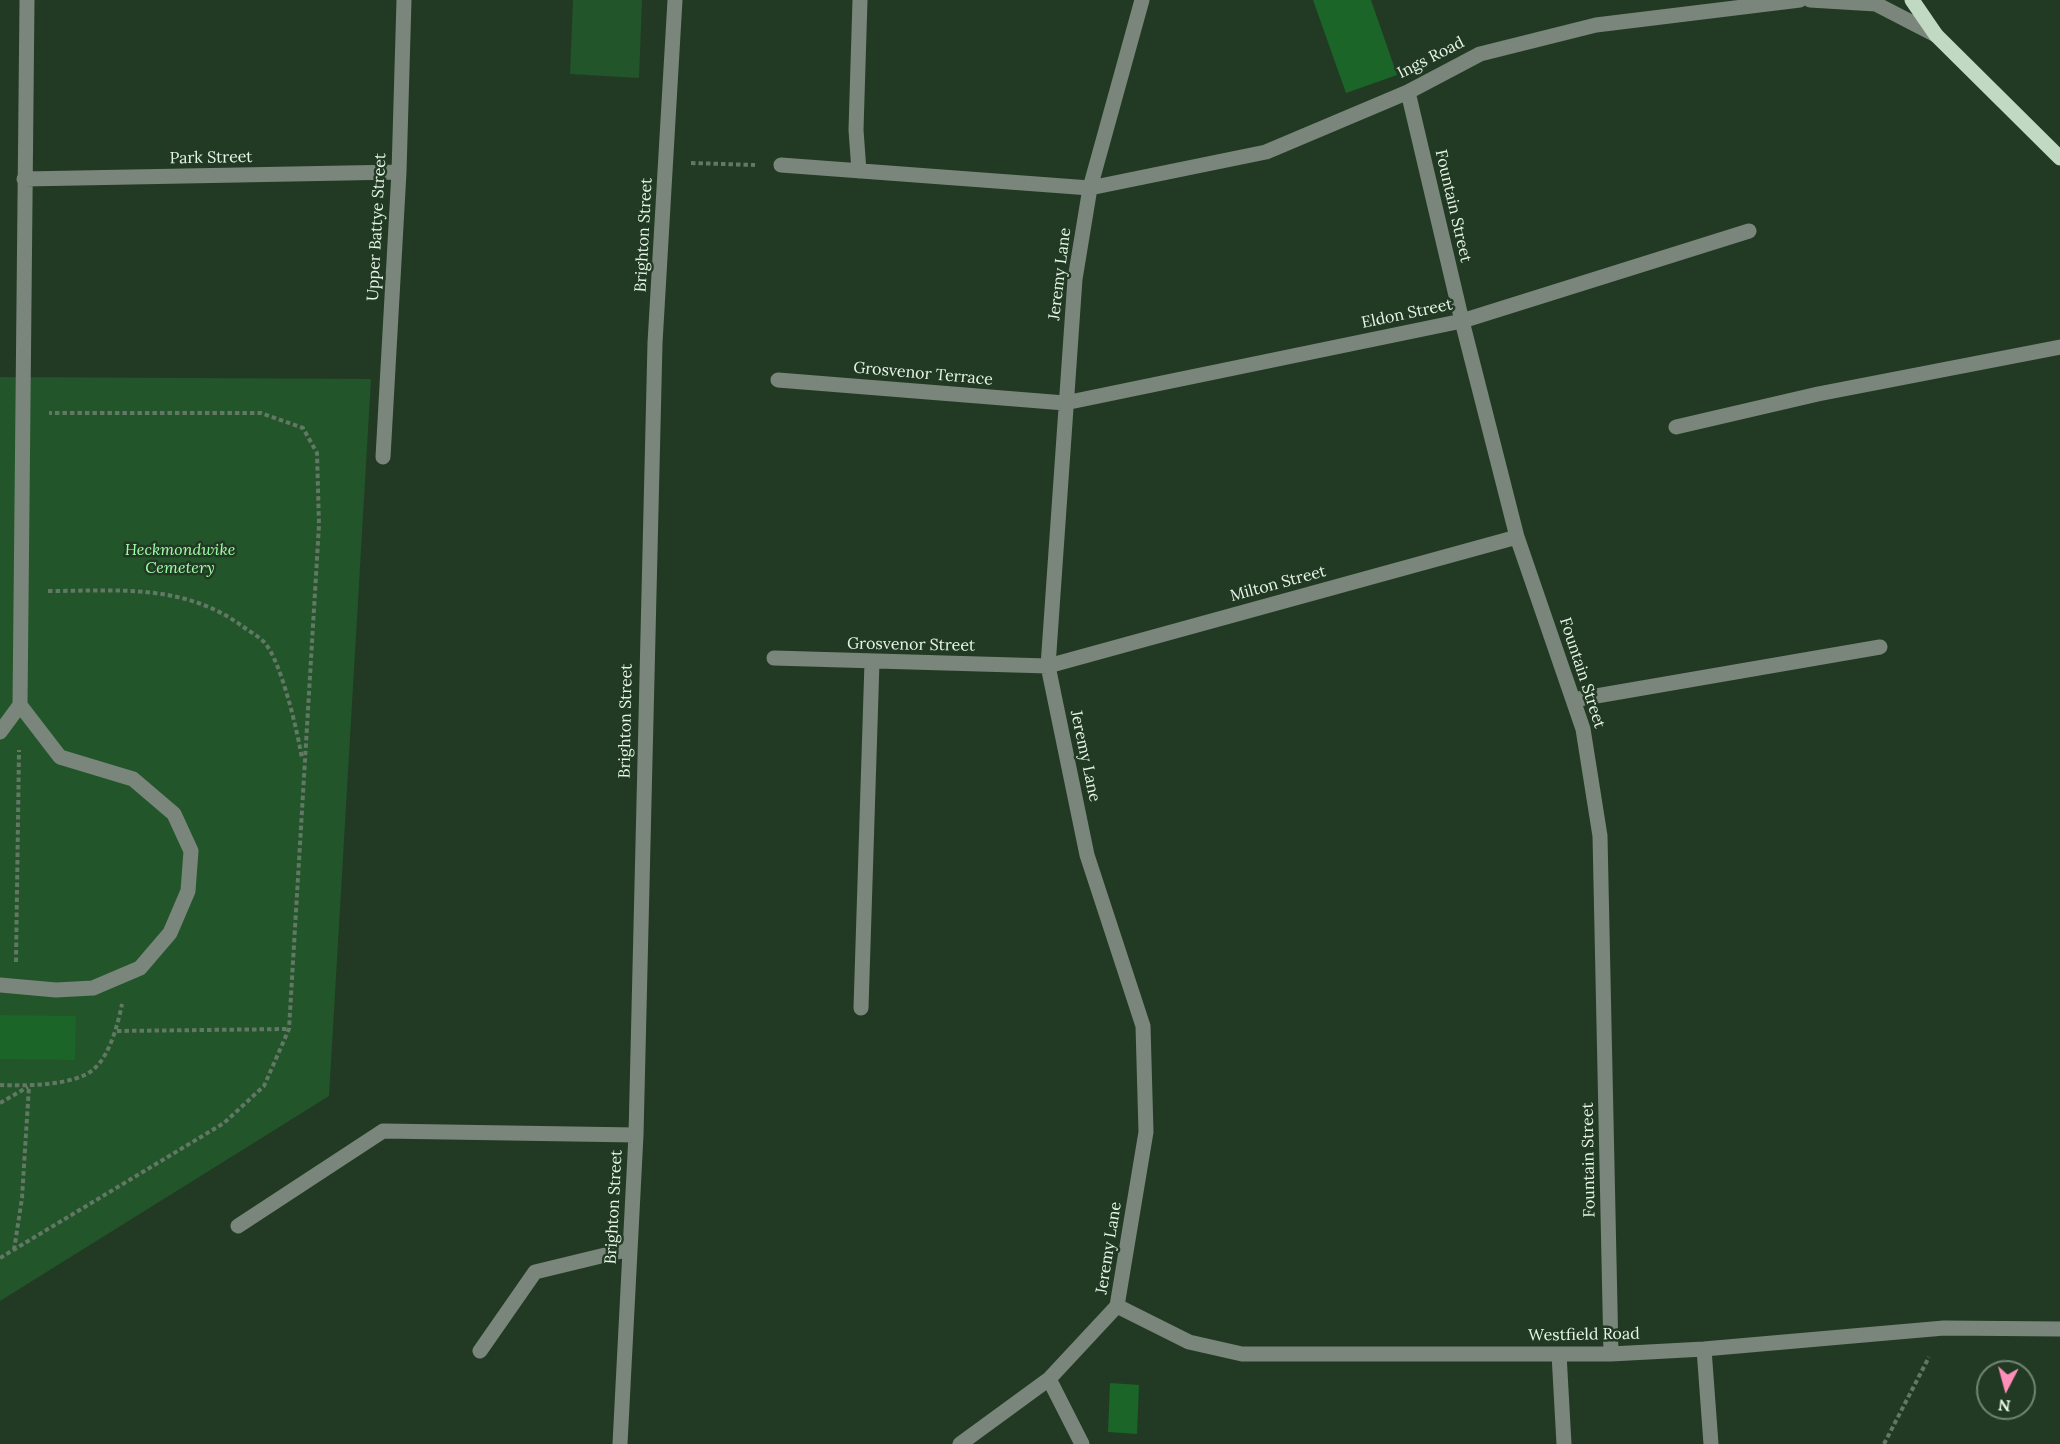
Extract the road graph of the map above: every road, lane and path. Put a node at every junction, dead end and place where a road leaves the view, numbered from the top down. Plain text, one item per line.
1 (27, 0) edge
2 (404, 0) edge
3 (675, 0) edge
4 (860, 0) edge
5 (1142, 0) edge
6 (1800, 0) edge
7 (1810, 0) edge
8 (1912, 0) edge
9 (1936, 34) junction
10 (1408, 92) junction
11 (2060, 158) edge
12 (666, 162) junction
13 (781, 165) joint
14 (859, 171) junction
15 (399, 172) junction
16 (24, 179) junction
17 (1090, 188) junction
18 (1749, 231) dead end
19 (1462, 321) junction
20 (2060, 347) edge
21 (778, 380) dead end
22 (1065, 403) junction
23 (21, 413) junction
24 (1676, 427) dead end
25 (383, 457) dead end
26 (1518, 537) junction
27 (20, 591) junction
28 (1880, 647) dead end
29 (774, 658) dead end
30 (872, 662) junction
31 (1048, 666) junction
32 (1573, 700) junction
33 (20, 705) junction
34 (0, 732) edge
35 (304, 768) junction
36 (127, 974) junction
37 (8, 986) edge
38 (861, 1008) dead end
39 (290, 1029) junction
40 (117, 1031) junction
41 (0, 1085) edge
42 (29, 1086) junction
43 (0, 1103) edge
44 (636, 1135) junction
45 (238, 1226) dead end
46 (630, 1249) junction
47 (14, 1250) junction
48 (0, 1258) edge
49 (1117, 1306) junction
50 (1944, 1328) junction
51 (2060, 1329) edge
52 (1704, 1349) junction
53 (480, 1351) dead end
54 (1611, 1353) junction
55 (1559, 1354) junction
56 (1049, 1379) junction
57 (620, 1444) edge
58 (960, 1444) edge
59 (1082, 1444) edge
60 (1564, 1444) edge
61 (1710, 1444) edge
62 (1884, 1444) edge

1 - 16 street
2 - 15 street, Upper Battye Street
3 - 12 street, Brighton Street
4 - 14 street
5 - 17 street, Jeremy Lane
6 - 10 street, Ings Road
7 - 9 street
8 - 9 main road
9 - 11 main road
10 - 17 street, Ings Road
10 - 19 street, Fountain Street
12 - 13 path
12 - 44 street, Brighton Street
13 - 14 street, Ings Road
14 - 17 street, Ings Road
15 - 16 street, Park Street
15 - 25 street, Upper Battye Street
16 - 23 street
17 - 22 street, Jeremy Lane
18 - 19 street, Eldon Street
19 - 22 street, Eldon Street
19 - 26 street, Fountain Street
20 - 24 street
21 - 22 street, Grosvenor Terrace
22 - 31 street, Jeremy Lane
23 - 27 street
23 - 35 path
26 - 31 street, Milton Street
26 - 32 street, Fountain Street
27 - 33 street
27 - 35 path
28 - 32 street
29 - 30 street, Grosvenor Street
30 - 31 street, Grosvenor Street
30 - 38 street
31 - 49 street, Jeremy Lane
32 - 54 street, Fountain Street
33 - 34 street
33 - 36 street
33 - 37 path
35 - 39 path
36 - 37 street
36 - 40 path
39 - 40 path
39 - 47 path
40 - 42 path
41 - 42 path
42 - 43 path
42 - 47 path
44 - 45 street
44 - 46 street, Brighton Street
46 - 53 street
46 - 57 street, Brighton Street
47 - 48 path
49 - 55 street, Westfield Road
49 - 56 street, Jeremy Lane
50 - 51 street, Westfield Road
50 - 52 street, Westfield Road
50 - 62 path
52 - 54 street, Westfield Road
52 - 61 street
54 - 55 street, Westfield Road
55 - 60 street
56 - 58 street, Jeremy Lane
56 - 59 street

